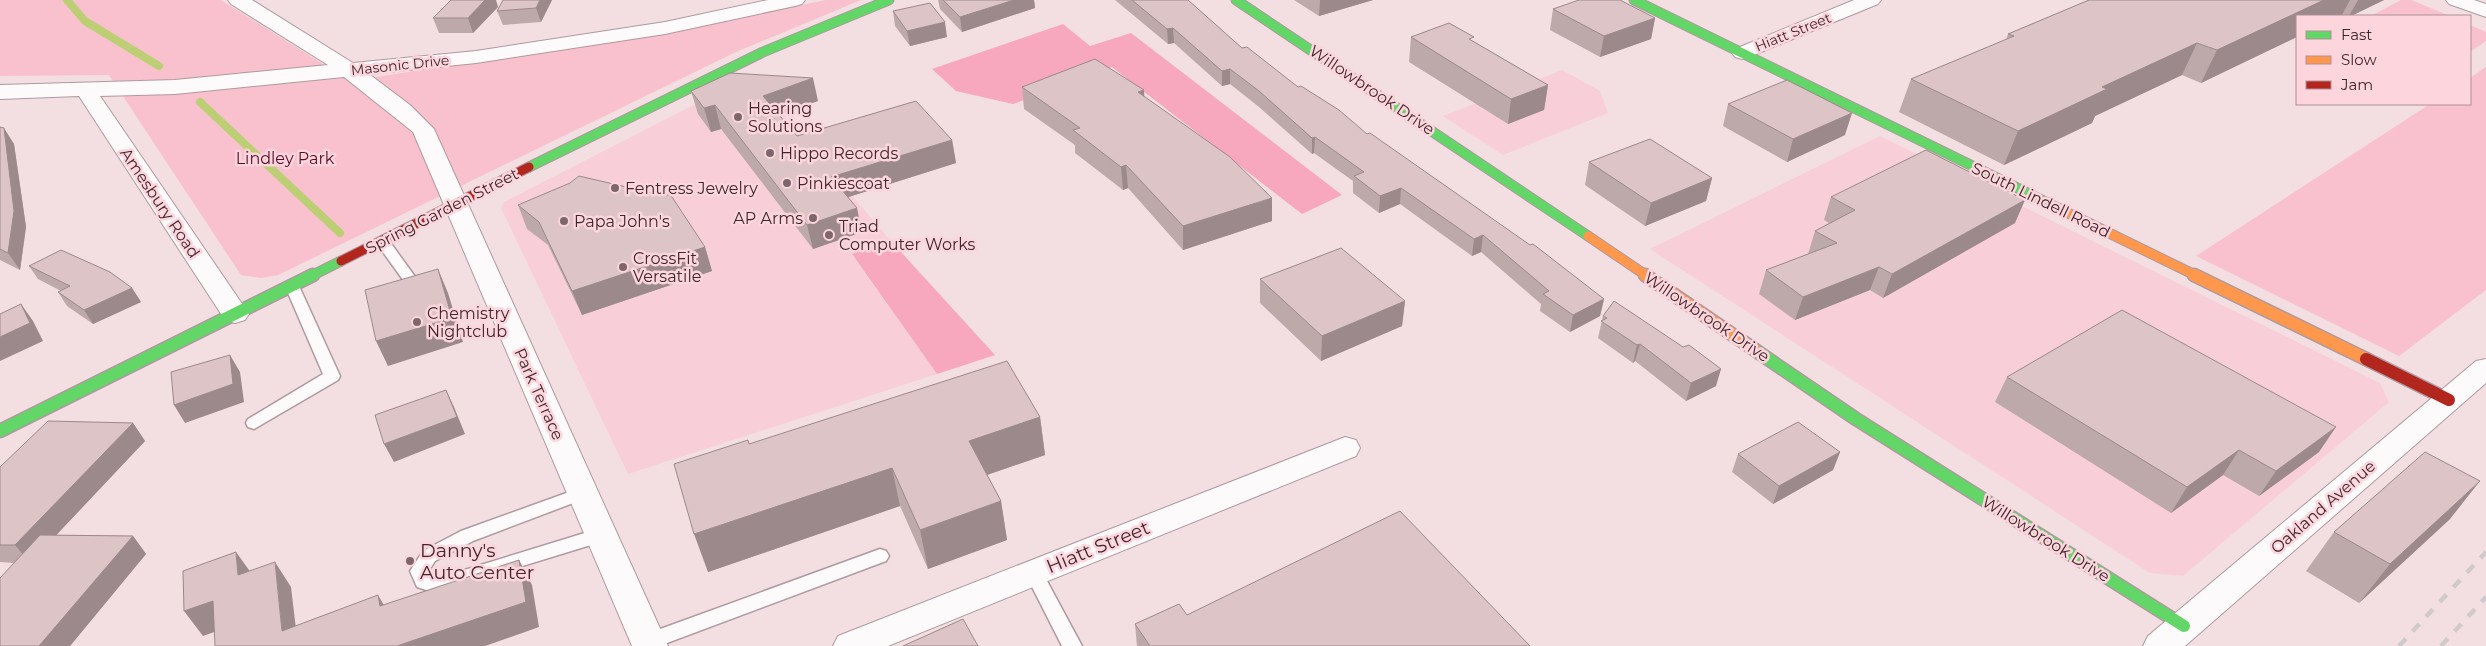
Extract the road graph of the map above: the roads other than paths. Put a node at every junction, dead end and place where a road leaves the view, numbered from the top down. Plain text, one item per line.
1 (238, 0) edge
2 (795, 0) edge
3 (889, 0) edge
4 (1236, 0) edge
5 (1634, 0) edge
6 (1871, 0) edge
7 (2456, 0) edge
8 (2486, 11) edge
9 (1742, 53) junction
10 (351, 70) junction
11 (86, 91) junction
12 (0, 92) edge
13 (456, 204) junction
14 (382, 241) junction
15 (411, 281) edge
16 (292, 286) junction
17 (235, 314) junction
18 (2486, 368) edge
19 (2449, 400) junction
20 (254, 423) dead end
21 (0, 431) edge
22 (1345, 448) dead end
23 (583, 494) junction
24 (602, 535) junction
25 (880, 556) dead end
26 (1034, 573) junction
27 (2172, 636) edge
28 (649, 644) edge
29 (851, 646) edge
30 (1072, 646) edge

1 - 10 street, Park Terrace
2 - 10 street, Masonic Drive
3 - 13 street, Spring Garden Street
4 - 27 street, Willowbrook Drive
5 - 9 street, South Lindell Road
6 - 9 street, Hiatt Street
7 - 8 street
9 - 19 street, South Lindell Road
10 - 11 street, Masonic Drive
10 - 13 street, Park Terrace
11 - 12 street, Masonic Drive
11 - 17 street, Amesbury Road
13 - 14 street, Spring Garden Street
13 - 23 street, Park Terrace
14 - 15 lane
14 - 16 street, Spring Garden Street
16 - 17 street, Spring Garden Street
16 - 20 lane
17 - 21 street, Spring Garden Street
18 - 19 street, Oakland Avenue
19 - 27 street, Oakland Avenue
22 - 26 street, Hiatt Street
23 - 24 street, Park Terrace
23 - 24 lane
24 - 28 street, Park Terrace
25 - 28 lane
26 - 29 street, Hiatt Street
26 - 30 lane

